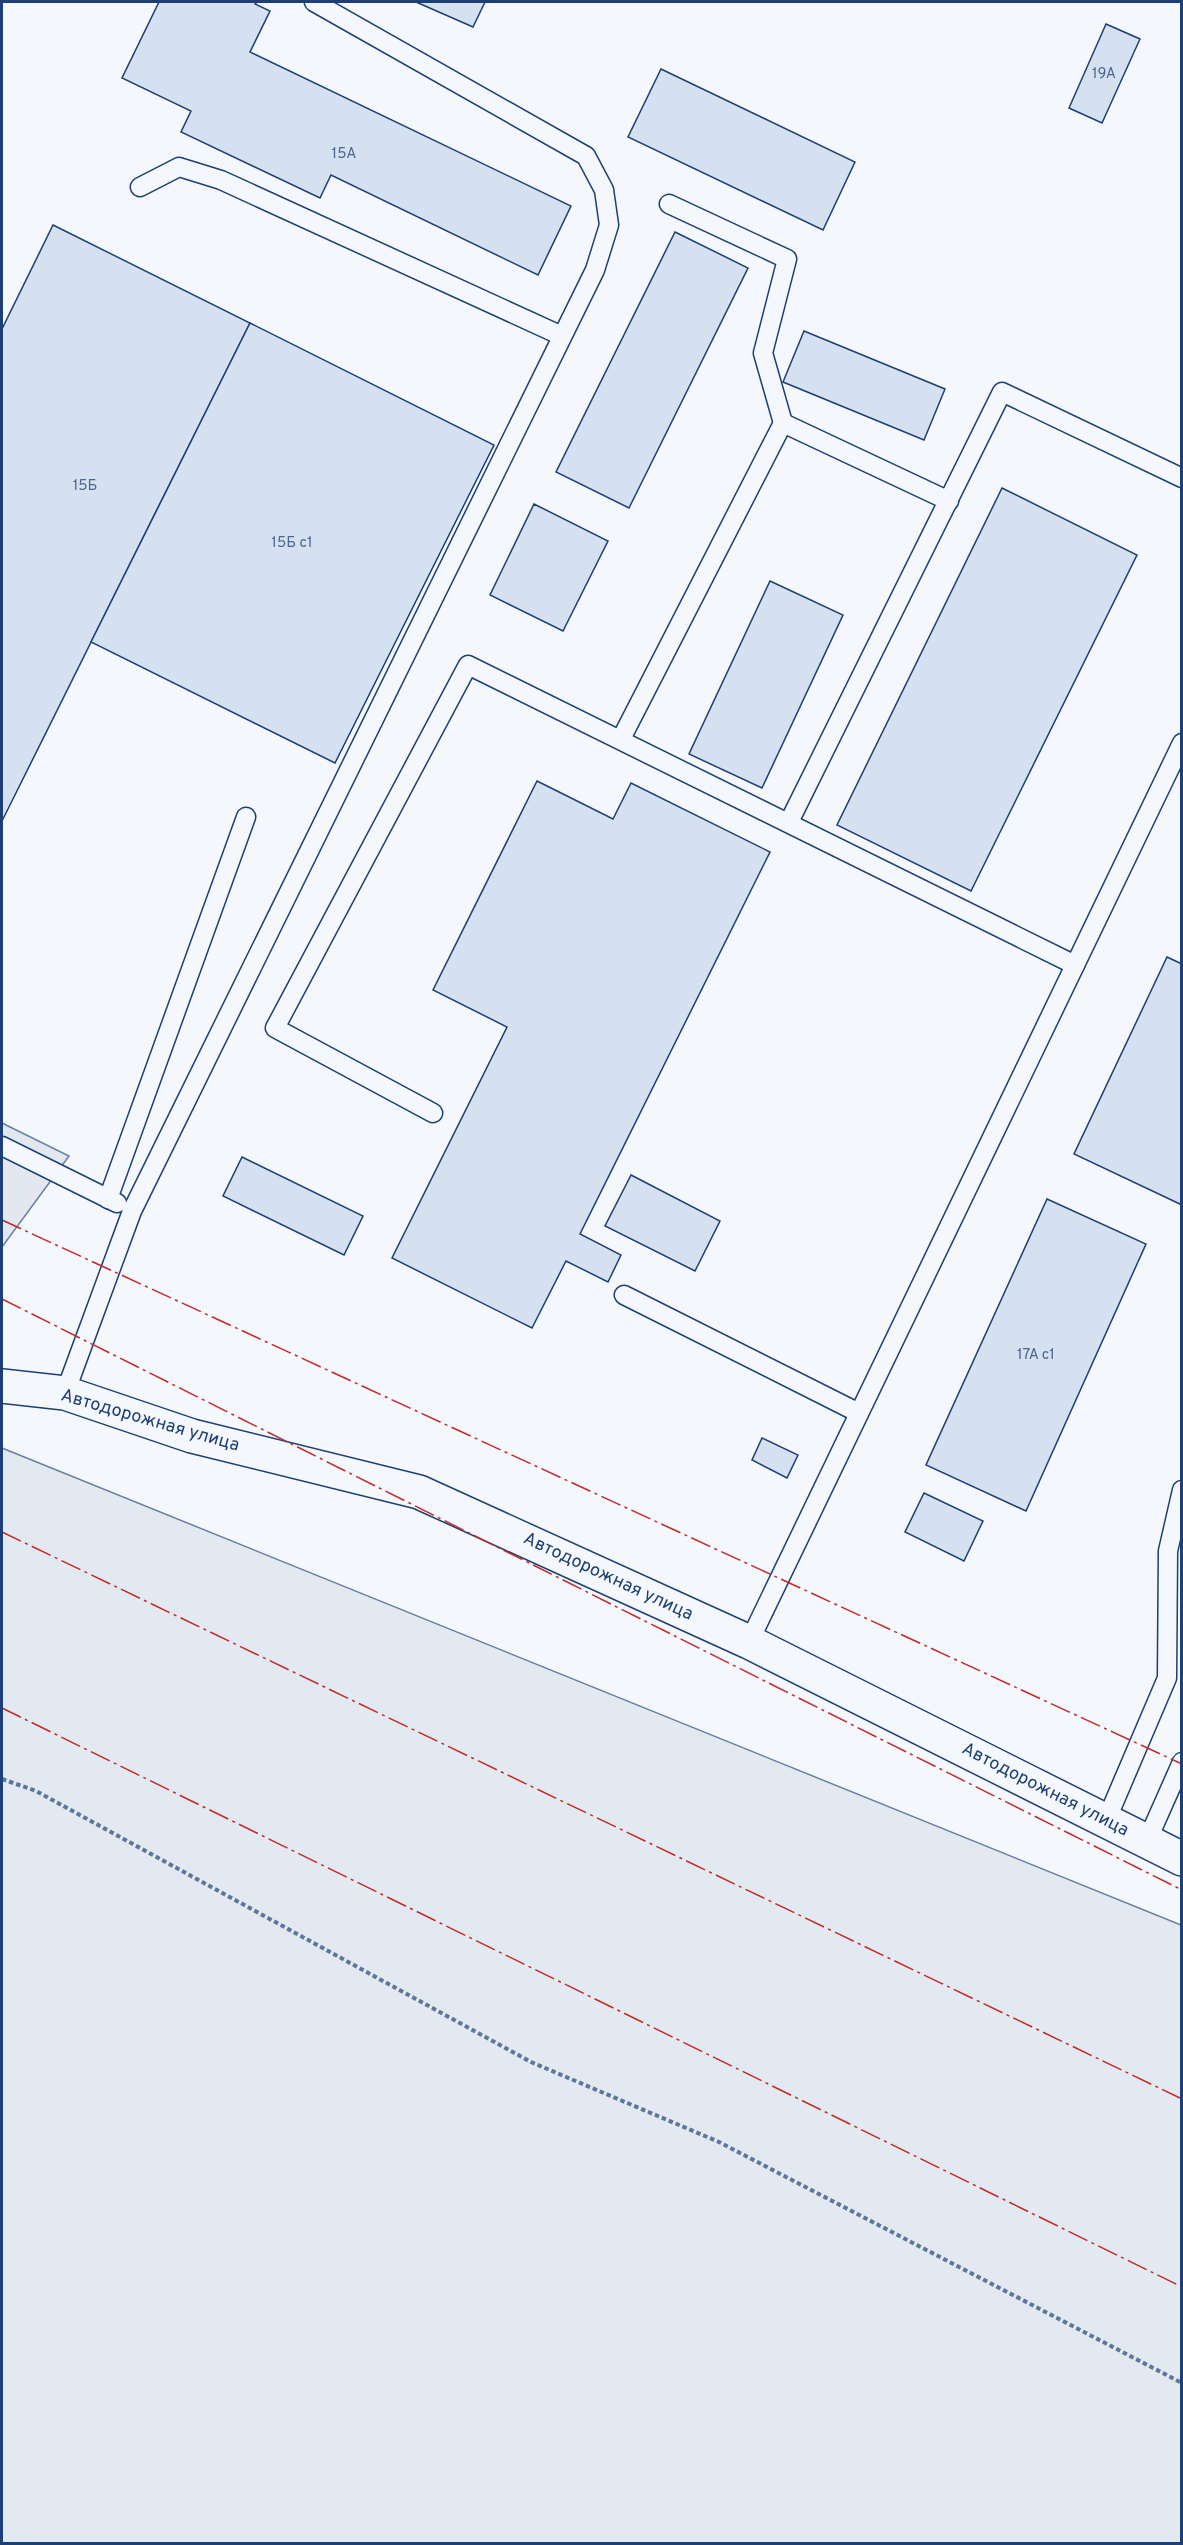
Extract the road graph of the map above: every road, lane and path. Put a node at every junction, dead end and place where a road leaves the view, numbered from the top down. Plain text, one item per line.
1 (314, 2) edge
2 (140, 187) dead end
3 (669, 204) dead end
4 (562, 336) junction
5 (783, 423) junction
6 (1182, 478) edge
7 (948, 501) junction
8 (621, 739) junction
9 (1182, 743) edge
10 (246, 817) dead end
11 (789, 822) junction
12 (1075, 965) junction
13 (433, 1113) dead end
14 (2, 1146) edge
15 (108, 1199) junction
16 (132, 1211) junction
17 (624, 1295) dead end
18 (2, 1386) edge
19 (65, 1393) junction
20 (860, 1413) junction
21 (1182, 1490) edge
22 (749, 1642) junction
23 (1182, 1762) edge
24 (2, 1779) edge
25 (1106, 1821) junction
26 (1147, 1841) junction
27 (1182, 1859) edge
28 (1182, 2383) edge

1 - 4 lane
2 - 4 lane
3 - 5 lane
4 - 16 lane
5 - 7 lane
5 - 8 lane
6 - 7 lane
7 - 11 lane
8 - 11 lane
8 - 13 lane
9 - 12 lane
10 - 15 lane
11 - 12 lane
12 - 20 lane
14 - 15 lane
15 - 16 lane
16 - 19 lane
17 - 20 lane
18 - 19 street, Автодорожная улица
19 - 22 street, Автодорожная улица
20 - 22 lane
21 - 25 lane
22 - 25 street, Автодорожная улица
23 - 26 lane
24 - 28 path
25 - 26 street, Автодорожная улица
26 - 27 street, Автодорожная улица

